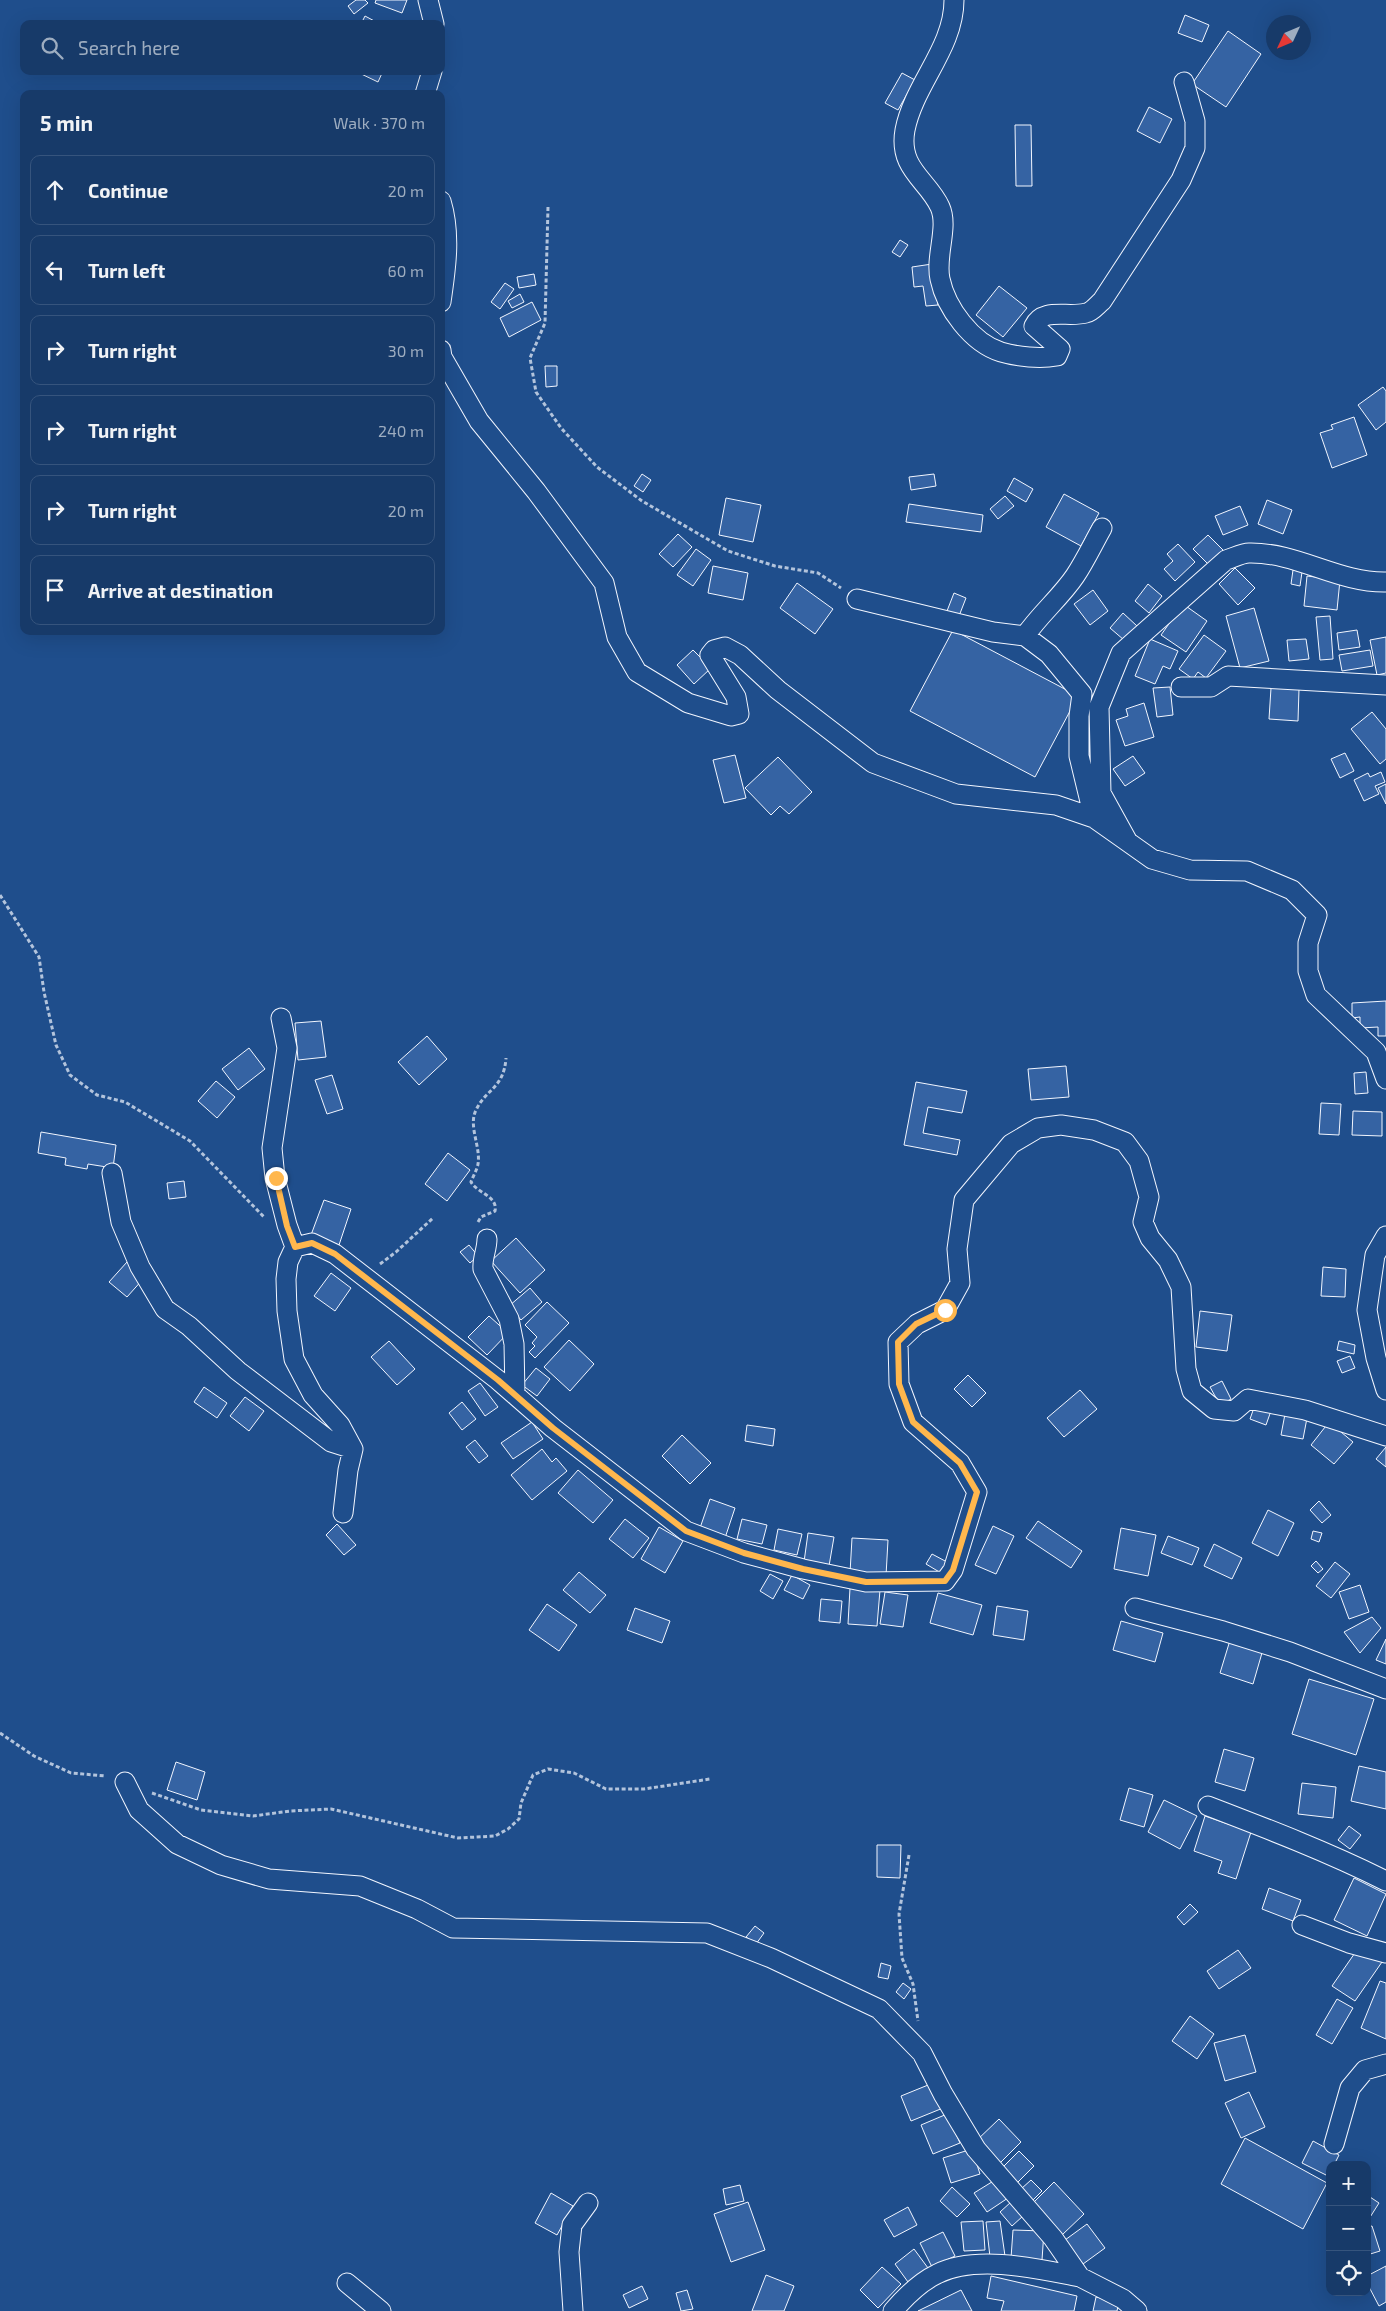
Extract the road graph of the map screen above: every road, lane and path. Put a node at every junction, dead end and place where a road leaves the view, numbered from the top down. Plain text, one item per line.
1 (428, 0) edge
2 (954, 0) edge
3 (433, 20) edge
4 (431, 75) edge
5 (1184, 82) dead end
6 (426, 90) edge
7 (548, 207) dead end
8 (445, 213) edge
9 (445, 269) edge
10 (445, 362) edge
11 (1102, 528) dead end
12 (1386, 582) edge
13 (857, 599) joint
14 (1025, 636) junction
15 (1386, 685) edge
16 (1180, 687) dead end
17 (1094, 818) junction
18 (1128, 842) junction
19 (0, 895) edge
20 (281, 1018) dead end
21 (506, 1058) dead end
22 (1386, 1079) edge
23 (112, 1173) dead end
24 (433, 1218) dead end
25 (267, 1220) dead end
26 (1386, 1236) edge
27 (487, 1239) joint
28 (295, 1247) junction
29 (355, 1269) junction
30 (1386, 1390) edge
31 (515, 1395) junction
32 (1386, 1436) edge
33 (353, 1449) junction
34 (344, 1513) dead end
35 (1135, 1608) dead end
36 (1386, 1688) edge
37 (0, 1733) edge
38 (710, 1779) dead end
39 (125, 1782) junction
40 (1208, 1806) dead end
41 (910, 1855) dead end
42 (1386, 1881) edge
43 (1302, 1925) dead end
44 (1386, 1953) edge
45 (922, 2053) junction
46 (1386, 2064) edge
47 (1334, 2144) dead end
48 (588, 2203) dead end
49 (1080, 2277) junction
50 (347, 2283) dead end
51 (380, 2311) edge
52 (573, 2311) edge
53 (893, 2311) edge
54 (1137, 2311) edge

1 - 3 street
2 - 5 street
4 - 6 street
7 - 13 path
8 - 9 street
10 - 17 street
11 - 14 street
12 - 18 street
13 - 14 street
14 - 17 street
15 - 16 street
17 - 18 street
18 - 22 street
19 - 25 path
20 - 28 street
21 - 27 path
23 - 33 street
24 - 29 path
26 - 30 street
27 - 31 street
28 - 29 street
28 - 33 street
29 - 31 street
31 - 32 street
33 - 34 street
35 - 36 street
37 - 39 path
38 - 39 path
39 - 45 street
40 - 42 street
41 - 45 path
43 - 44 street
45 - 49 street
46 - 47 street
48 - 52 street
49 - 53 street
49 - 54 street
50 - 51 street

